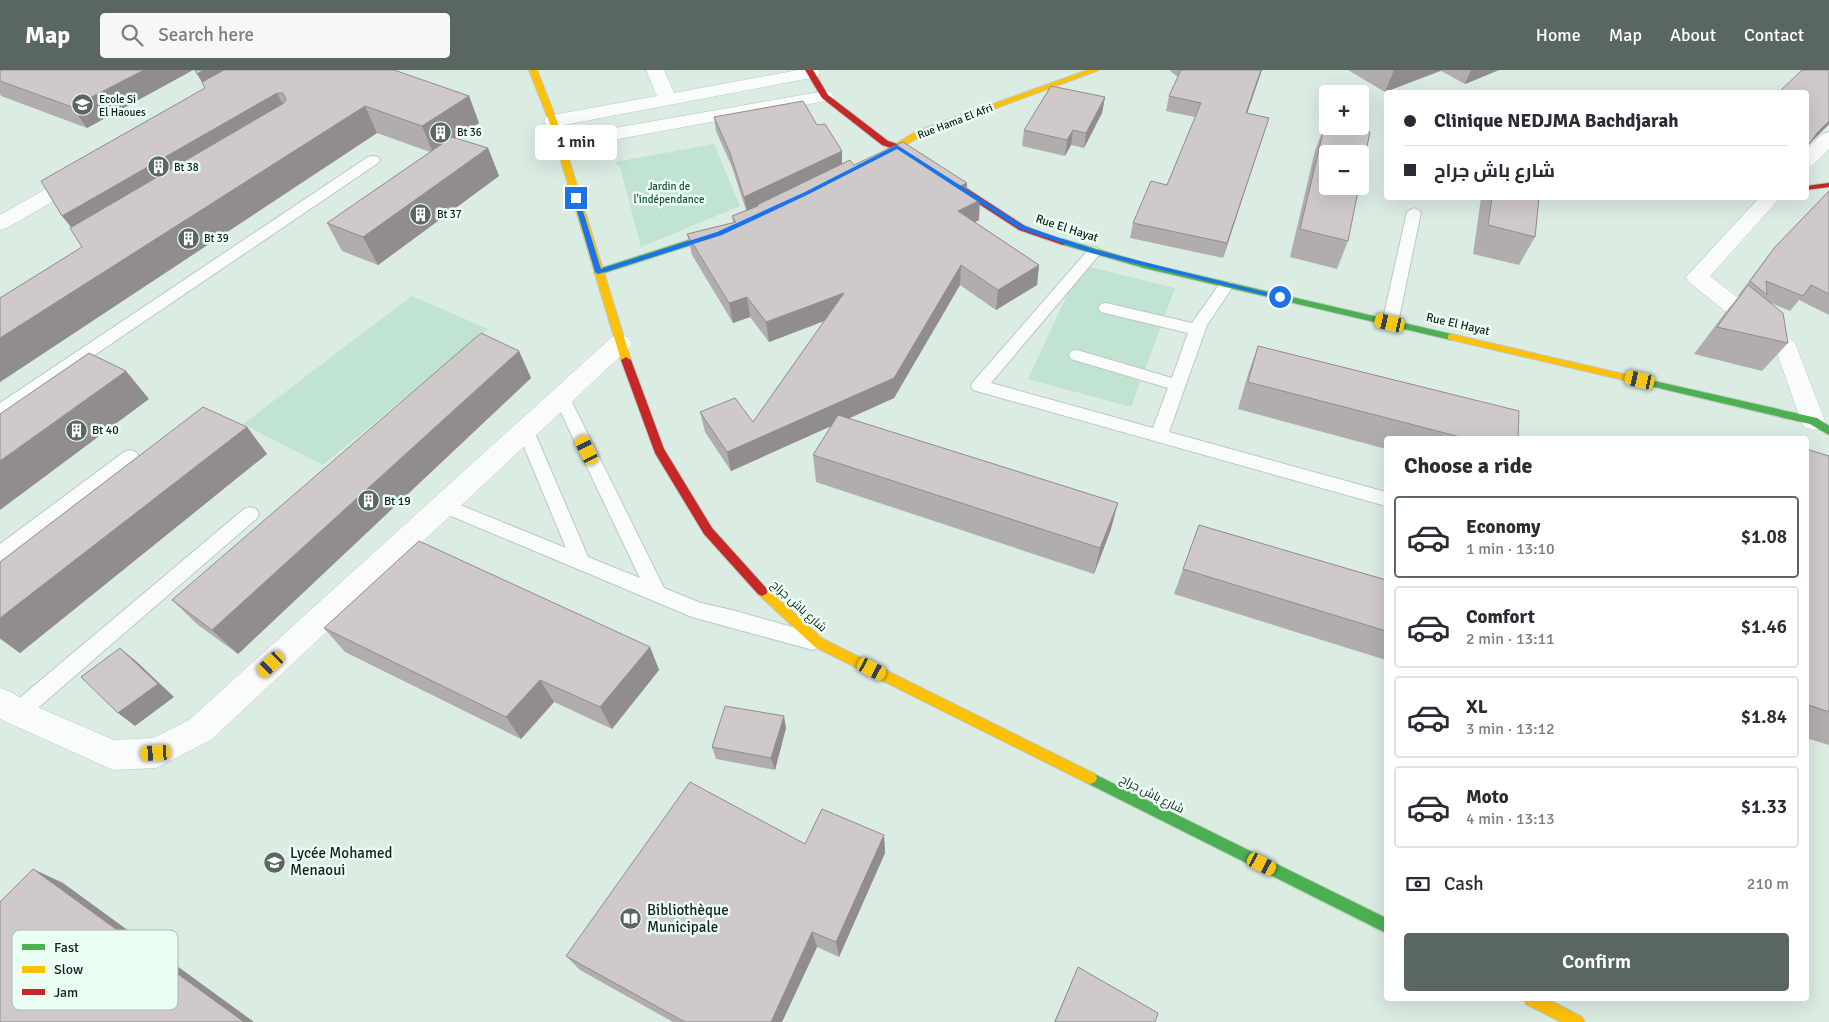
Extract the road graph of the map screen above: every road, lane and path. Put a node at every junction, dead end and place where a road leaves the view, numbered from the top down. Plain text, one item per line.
1 (533, 70) edge
2 (654, 70) edge
3 (1095, 70) edge
4 (810, 71) edge
5 (825, 96) junction
6 (668, 100) junction
7 (553, 121) junction
8 (1829, 138) edge
9 (558, 144) junction
10 (897, 147) junction
11 (1809, 158) edge
12 (872, 159) edge
13 (373, 160) dead end
14 (95, 169) edge
15 (1829, 185) edge
16 (1809, 188) edge
17 (1768, 200) edge
18 (1414, 212) dead end
19 (0, 224) edge
20 (737, 225) edge
21 (1094, 252) junction
22 (598, 272) junction
23 (1226, 285) junction
24 (1106, 308) dead end
25 (1390, 323) junction
26 (1197, 330) junction
27 (620, 343) junction
28 (1077, 355) dead end
29 (1177, 385) junction
30 (562, 398) junction
31 (0, 411) edge
32 (1825, 420) edge
33 (526, 430) junction
34 (1159, 436) junction
35 (130, 457) dead end
36 (1384, 498) edge
37 (443, 505) junction
38 (250, 514) dead end
39 (0, 554) edge
40 (581, 562) junction
41 (657, 593) junction
42 (819, 643) junction
43 (8, 708) edge
44 (1384, 925) edge
45 (1535, 1001) edge
46 (1577, 1022) edge

1 - 7 street, شارع باش جراح
2 - 6 street
3 - 10 street, Rue Hama El Afri
4 - 5 street
4 - 6 street
5 - 9 street
5 - 10 street, Rue El Hayat
6 - 7 street
7 - 9 street, شارع باش جراح
8 - 11 street
9 - 22 street, شارع باش جراح
10 - 12 street, Rue Hama El Afri
10 - 21 street, Rue El Hayat
13 - 31 lane
14 - 19 street
15 - 16 street
17 - 32 street
18 - 25 lane
20 - 22 street
21 - 23 street, Rue El Hayat
21 - 34 lane
22 - 27 street, شارع باش جراح
23 - 25 street, Rue El Hayat
23 - 26 lane
24 - 26 lane
25 - 32 street, Rue El Hayat
26 - 29 lane
27 - 30 street
27 - 42 street, شارع باش جراح
28 - 29 lane
29 - 34 lane
30 - 33 street
30 - 41 lane
33 - 37 street
33 - 40 lane
34 - 36 lane
35 - 39 lane
37 - 40 lane
37 - 43 street
38 - 43 lane
40 - 41 lane
41 - 42 lane
42 - 44 street, شارع باش جراح
45 - 46 street

